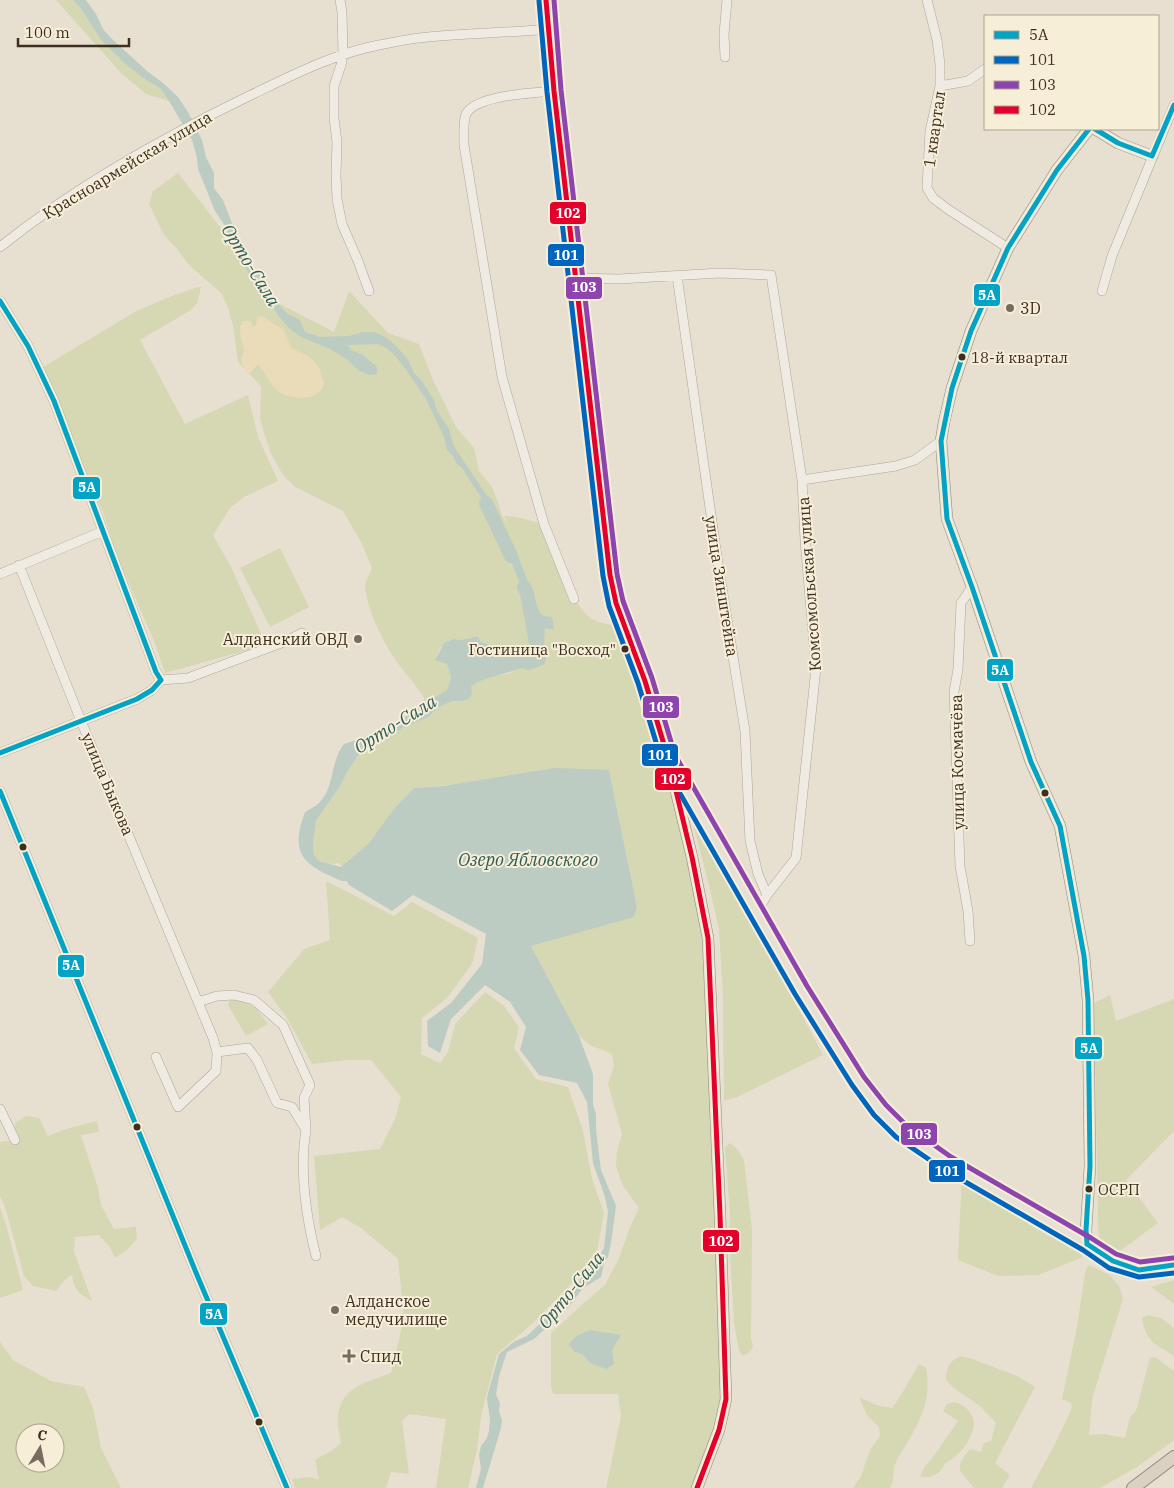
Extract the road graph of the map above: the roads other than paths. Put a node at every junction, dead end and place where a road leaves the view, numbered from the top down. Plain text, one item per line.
1 (340, 0) edge
2 (546, 0) edge
3 (727, 0) edge
4 (927, 0) edge
5 (549, 29) junction
6 (343, 55) junction
7 (725, 57) dead end
8 (984, 70) edge
9 (940, 86) junction
10 (554, 90) junction
11 (1174, 105) edge
12 (1088, 130) edge
13 (1097, 130) edge
14 (1152, 156) junction
15 (0, 247) edge
16 (1008, 248) junction
17 (677, 276) junction
18 (574, 278) junction
19 (1102, 291) dead end
20 (369, 292) dead end
21 (0, 301) edge
22 (941, 441) junction
23 (802, 480) junction
24 (103, 531) junction
25 (19, 565) junction
26 (0, 574) edge
27 (972, 587) junction
28 (574, 600) dead end
29 (302, 633) dead end
30 (161, 680) junction
31 (81, 721) junction
32 (0, 753) edge
33 (668, 758) junction
34 (0, 790) edge
35 (767, 895) junction
36 (757, 912) junction
37 (970, 941) dead end
38 (198, 1002) junction
39 (217, 1052) junction
40 (156, 1057) dead end
41 (0, 1109) edge
42 (306, 1130) junction
43 (15, 1140) dead end
44 (1087, 1244) junction
45 (316, 1256) dead end
46 (1174, 1265) edge
47 (1174, 1457) edge
48 (287, 1488) edge
49 (698, 1488) edge
50 (1133, 1488) edge

1 - 6 street
2 - 5 main road
3 - 7 street
4 - 9 street, 1 квартал
5 - 6 street, Красноармейская улица
5 - 10 main road
6 - 15 street, Красноармейская улица
6 - 20 street
8 - 9 street
9 - 16 street, 1 квартал
10 - 18 main road
10 - 28 street
11 - 14 street
12 - 16 main road
13 - 14 main road
14 - 19 street
16 - 22 main road
17 - 18 street
17 - 23 street, Комсомольская улица
17 - 35 street, улица Зинштейна
18 - 33 main road
21 - 24 street
22 - 23 street
22 - 27 main road
23 - 35 street, Комсомольская улица
24 - 25 street
24 - 30 street
25 - 26 street
25 - 31 street, улица Быкова
27 - 37 street, улица Космачёва
27 - 44 main road
29 - 30 street
30 - 31 street
31 - 32 street
31 - 38 street, улица Быкова
33 - 36 main road
33 - 49 main road
34 - 48 street
35 - 36 street, Комсомольская улица
36 - 44 main road
38 - 39 street, улица Быкова
38 - 42 street
39 - 40 street
39 - 42 street
41 - 43 street
42 - 45 street
44 - 46 main road
47 - 50 highway

